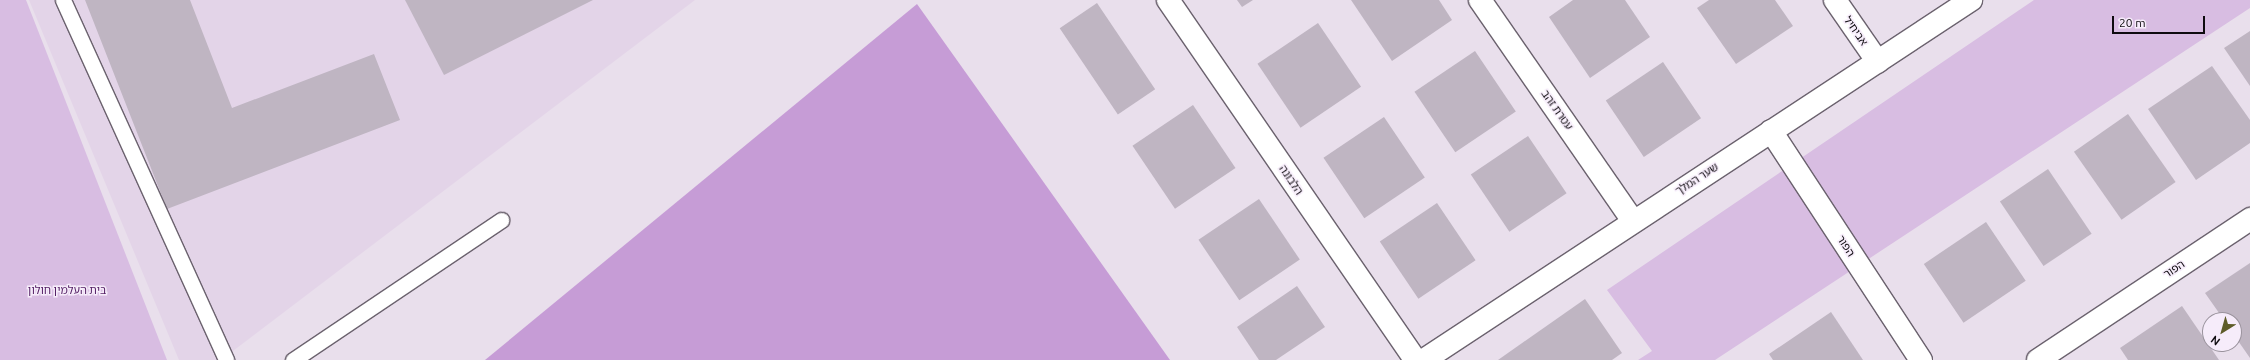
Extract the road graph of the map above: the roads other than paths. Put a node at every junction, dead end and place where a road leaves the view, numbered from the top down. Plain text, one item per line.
1 (63, 0) edge
2 (1168, 0) edge
3 (1480, 0) edge
4 (1835, 0) edge
5 (1971, 0) edge
6 (1878, 62) junction
7 (1771, 131) junction
8 (2250, 219) edge
9 (501, 220) dead end
10 (1633, 221) junction
11 (226, 360) edge
12 (294, 360) edge
13 (1415, 360) edge
14 (1424, 360) edge
15 (1921, 360) edge
16 (2038, 360) edge

1 - 11 lane
2 - 13 street, הלבונה
3 - 10 street, עטרת זהב
4 - 6 street, אביחיל
5 - 6 street, שער המלך
6 - 7 street, שער המלך
7 - 10 street, שער המלך
7 - 15 street, הפור
8 - 16 street, הפור
9 - 12 lane
10 - 14 street, שער המלך

